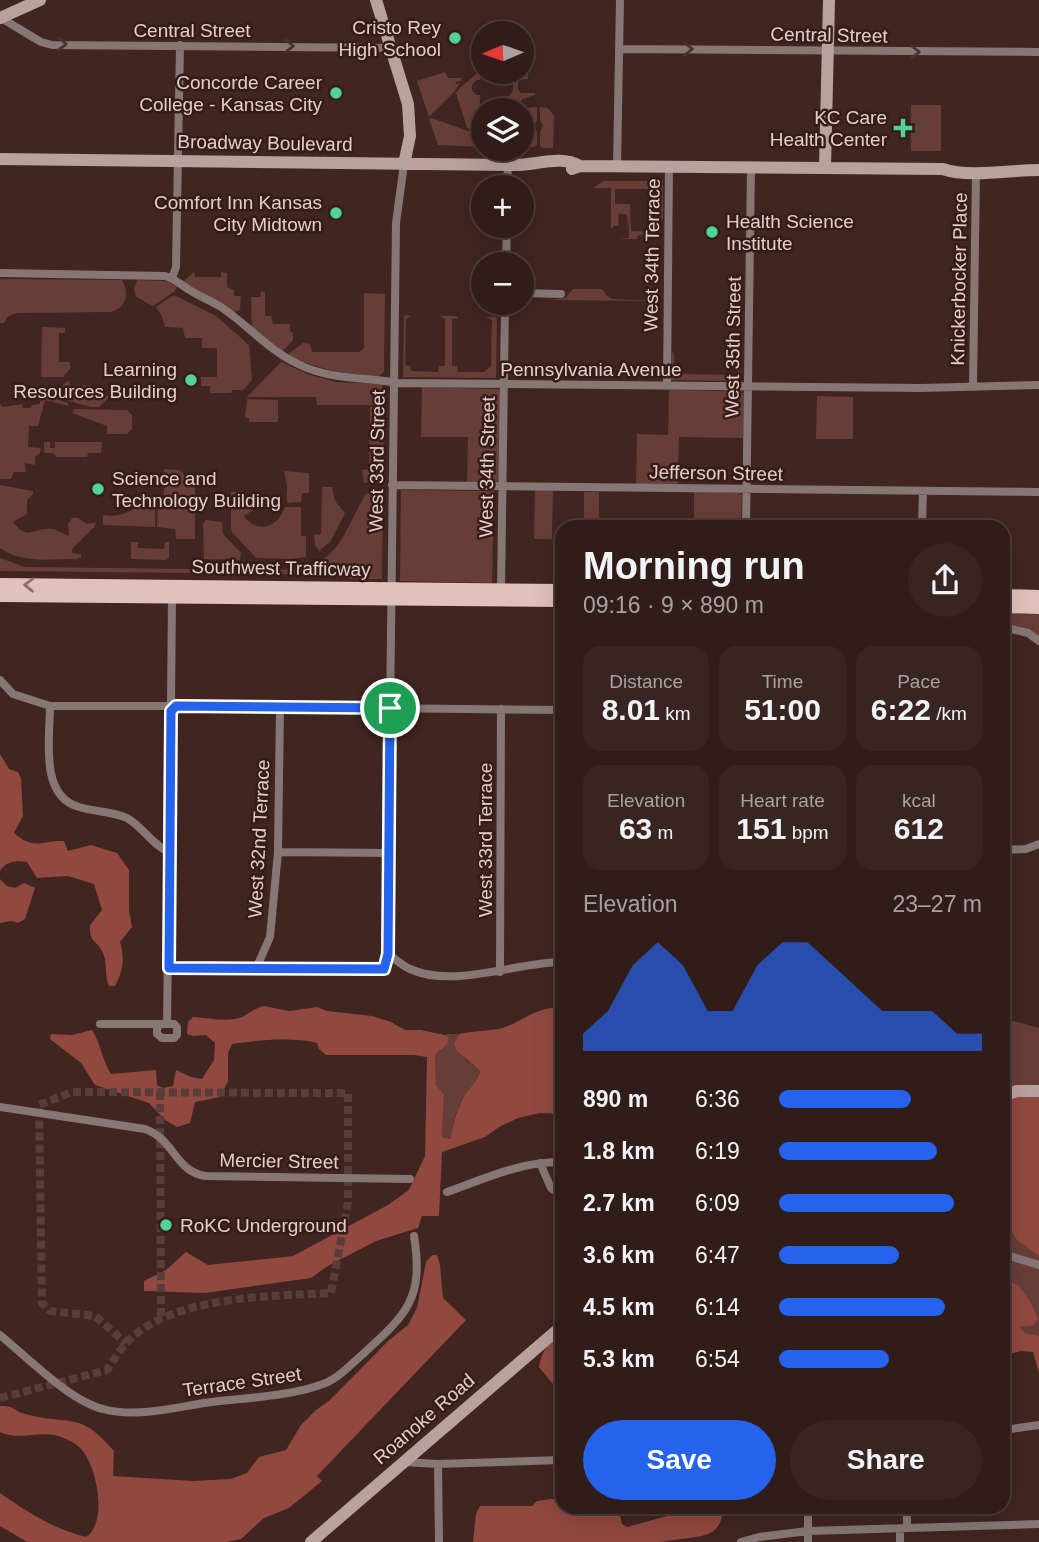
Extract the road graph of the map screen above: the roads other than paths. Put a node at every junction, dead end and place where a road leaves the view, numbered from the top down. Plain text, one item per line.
1 (40, 0) edge
2 (376, 0) edge
3 (620, 0) edge
4 (829, 0) edge
5 (0, 18) edge
6 (180, 45) junction
7 (391, 48) junction
8 (620, 49) junction
9 (828, 51) junction
10 (1039, 52) edge
11 (0, 159) edge
12 (177, 161) junction
13 (404, 164) junction
14 (508, 165) junction
15 (617, 166) junction
16 (669, 166) junction
17 (751, 167) junction
18 (825, 168) junction
19 (943, 169) junction
20 (1010, 170) junction
21 (1039, 170) edge
22 (976, 173) junction
23 (508, 175) edge
24 (0, 273) edge
25 (172, 278) junction
26 (534, 293) edge
27 (561, 294) dead end
28 (506, 315) edge
29 (393, 382) junction
30 (504, 385) junction
31 (667, 385) junction
32 (1039, 385) edge
33 (748, 387) junction
34 (973, 387) junction
35 (392, 485) junction
36 (503, 486) junction
37 (746, 489) junction
38 (923, 491) junction
39 (1039, 492) edge
40 (746, 520) edge
41 (922, 520) edge
42 (0, 584) edge
43 (501, 589) junction
44 (555, 590) edge
45 (391, 594) junction
46 (1010, 595) edge
47 (0, 596) edge
48 (1039, 596) edge
49 (172, 597) junction
50 (555, 601) edge
51 (1010, 607) edge
52 (1039, 608) edge
53 (1010, 628) edge
54 (1039, 641) edge
55 (0, 680) edge
56 (50, 706) junction
57 (171, 706) junction
58 (280, 707) junction
59 (390, 708) junction
60 (501, 709) junction
61 (555, 710) edge
62 (1039, 844) edge
63 (1010, 850) edge
64 (169, 852) junction
65 (278, 852) junction
66 (389, 853) junction
67 (388, 954) junction
68 (555, 962) edge
69 (169, 968) junction
70 (256, 969) junction
71 (500, 972) junction
72 (100, 1024) dead end
73 (1039, 1091) edge
74 (1010, 1094) edge
75 (0, 1107) edge
76 (555, 1162) edge
77 (540, 1163) junction
78 (410, 1179) dead end
79 (555, 1191) edge
80 (447, 1192) dead end
81 (414, 1236) dead end
82 (1010, 1256) edge
83 (1039, 1265) edge
84 (555, 1332) edge
85 (0, 1335) edge
86 (1039, 1425) edge
87 (1010, 1429) edge
88 (555, 1460) edge
89 (403, 1462) junction
90 (438, 1464) junction
91 (808, 1514) edge
92 (906, 1514) edge
93 (1039, 1524) edge
94 (904, 1528) junction
95 (808, 1531) junction
96 (311, 1542) edge
97 (439, 1542) edge
98 (741, 1542) edge
99 (808, 1542) edge
100 (900, 1542) edge

1 - 5 main road
2 - 7 main road
3 - 8 street
4 - 9 main road
5 -> 6 street, Central Street
6 -> 7 street, Central Street
6 - 12 street
7 - 13 main road
8 -> 9 street, Central Street
8 - 15 street
9 -> 10 street, Central Street
9 - 18 main road
11 - 12 main road, Broadway Boulevard
12 - 13 main road, Broadway Boulevard
12 - 25 street
13 - 14 main road, Broadway Boulevard
13 - 29 street, West 33rd Street
14 - 15 main road, Broadway Boulevard
14 - 23 street
15 - 16 main road, Broadway Boulevard
16 - 17 main road, Broadway Boulevard
16 - 31 street, West 34th Terrace
17 - 18 main road, Broadway Boulevard
17 - 33 street, West 35th Street
18 - 19 main road, Broadway Boulevard
19 - 20 main road, Broadway Boulevard
19 - 22 main road, Broadway Boulevard
20 - 21 main road, Broadway Boulevard
20 - 22 main road, Broadway Boulevard
22 - 34 street, Knickerbocker Place
24 - 25 street
25 - 29 street, Pennsylvania Avenue
26 - 27 street
28 - 30 street, West 34th Street
29 - 30 street, Pennsylvania Avenue
29 - 35 street, West 33rd Street
30 - 31 street, Pennsylvania Avenue
30 - 36 street, West 34th Street
31 - 33 street, Pennsylvania Avenue
32 - 34 street, Pennsylvania Avenue
33 - 34 street, Pennsylvania Avenue
33 - 37 street, West 35th Street
35 - 36 street, Jefferson Street
35 - 45 street, West 33rd Street
36 - 37 street, Jefferson Street
36 - 43 street, West 34th Street
37 - 38 street, Jefferson Street
37 - 40 street, West 35th Street
38 - 39 street, Jefferson Street
38 - 41 street
45 -> 42 main road, Southwest Trafficway
43 - 44 main road, Southwest Trafficway
43 - 45 main road, Southwest Trafficway
45 - 49 main road, Southwest Trafficway
45 - 50 main road, Southwest Trafficway
45 - 59 street, West 33rd Street
46 - 48 main road
47 - 49 main road, Southwest Trafficway
49 - 57 street
51 - 52 main road
53 - 54 street
55 - 56 street
56 - 57 street
56 - 64 street
57 - 58 street
57 - 64 street
58 - 59 street
58 - 65 street, West 32nd Terrace
59 - 60 street
59 - 66 street, West 33rd Street
60 - 61 street
60 - 71 street, West 33rd Terrace
62 - 63 street
64 - 69 street
65 - 66 street
65 - 70 street, West 32nd Terrace
66 - 67 street, West 33rd Street
67 - 70 street, West 33rd Street
67 - 71 street
68 - 71 street
69 - 70 street
69 - 72 street
73 - 74 main road
75 - 78 street, Mercier Street
76 - 77 street
77 - 79 street
77 - 80 street
81 - 85 street, Terrace Street
82 - 83 street
84 - 89 main road, Roanoke Road
86 - 87 street
88 - 90 street
89 - 90 street
89 - 96 main road, Roanoke Road
90 - 97 street
91 - 95 street
92 - 94 street
93 - 94 street
94 - 95 street
94 - 100 street
95 - 98 street
95 - 99 street

